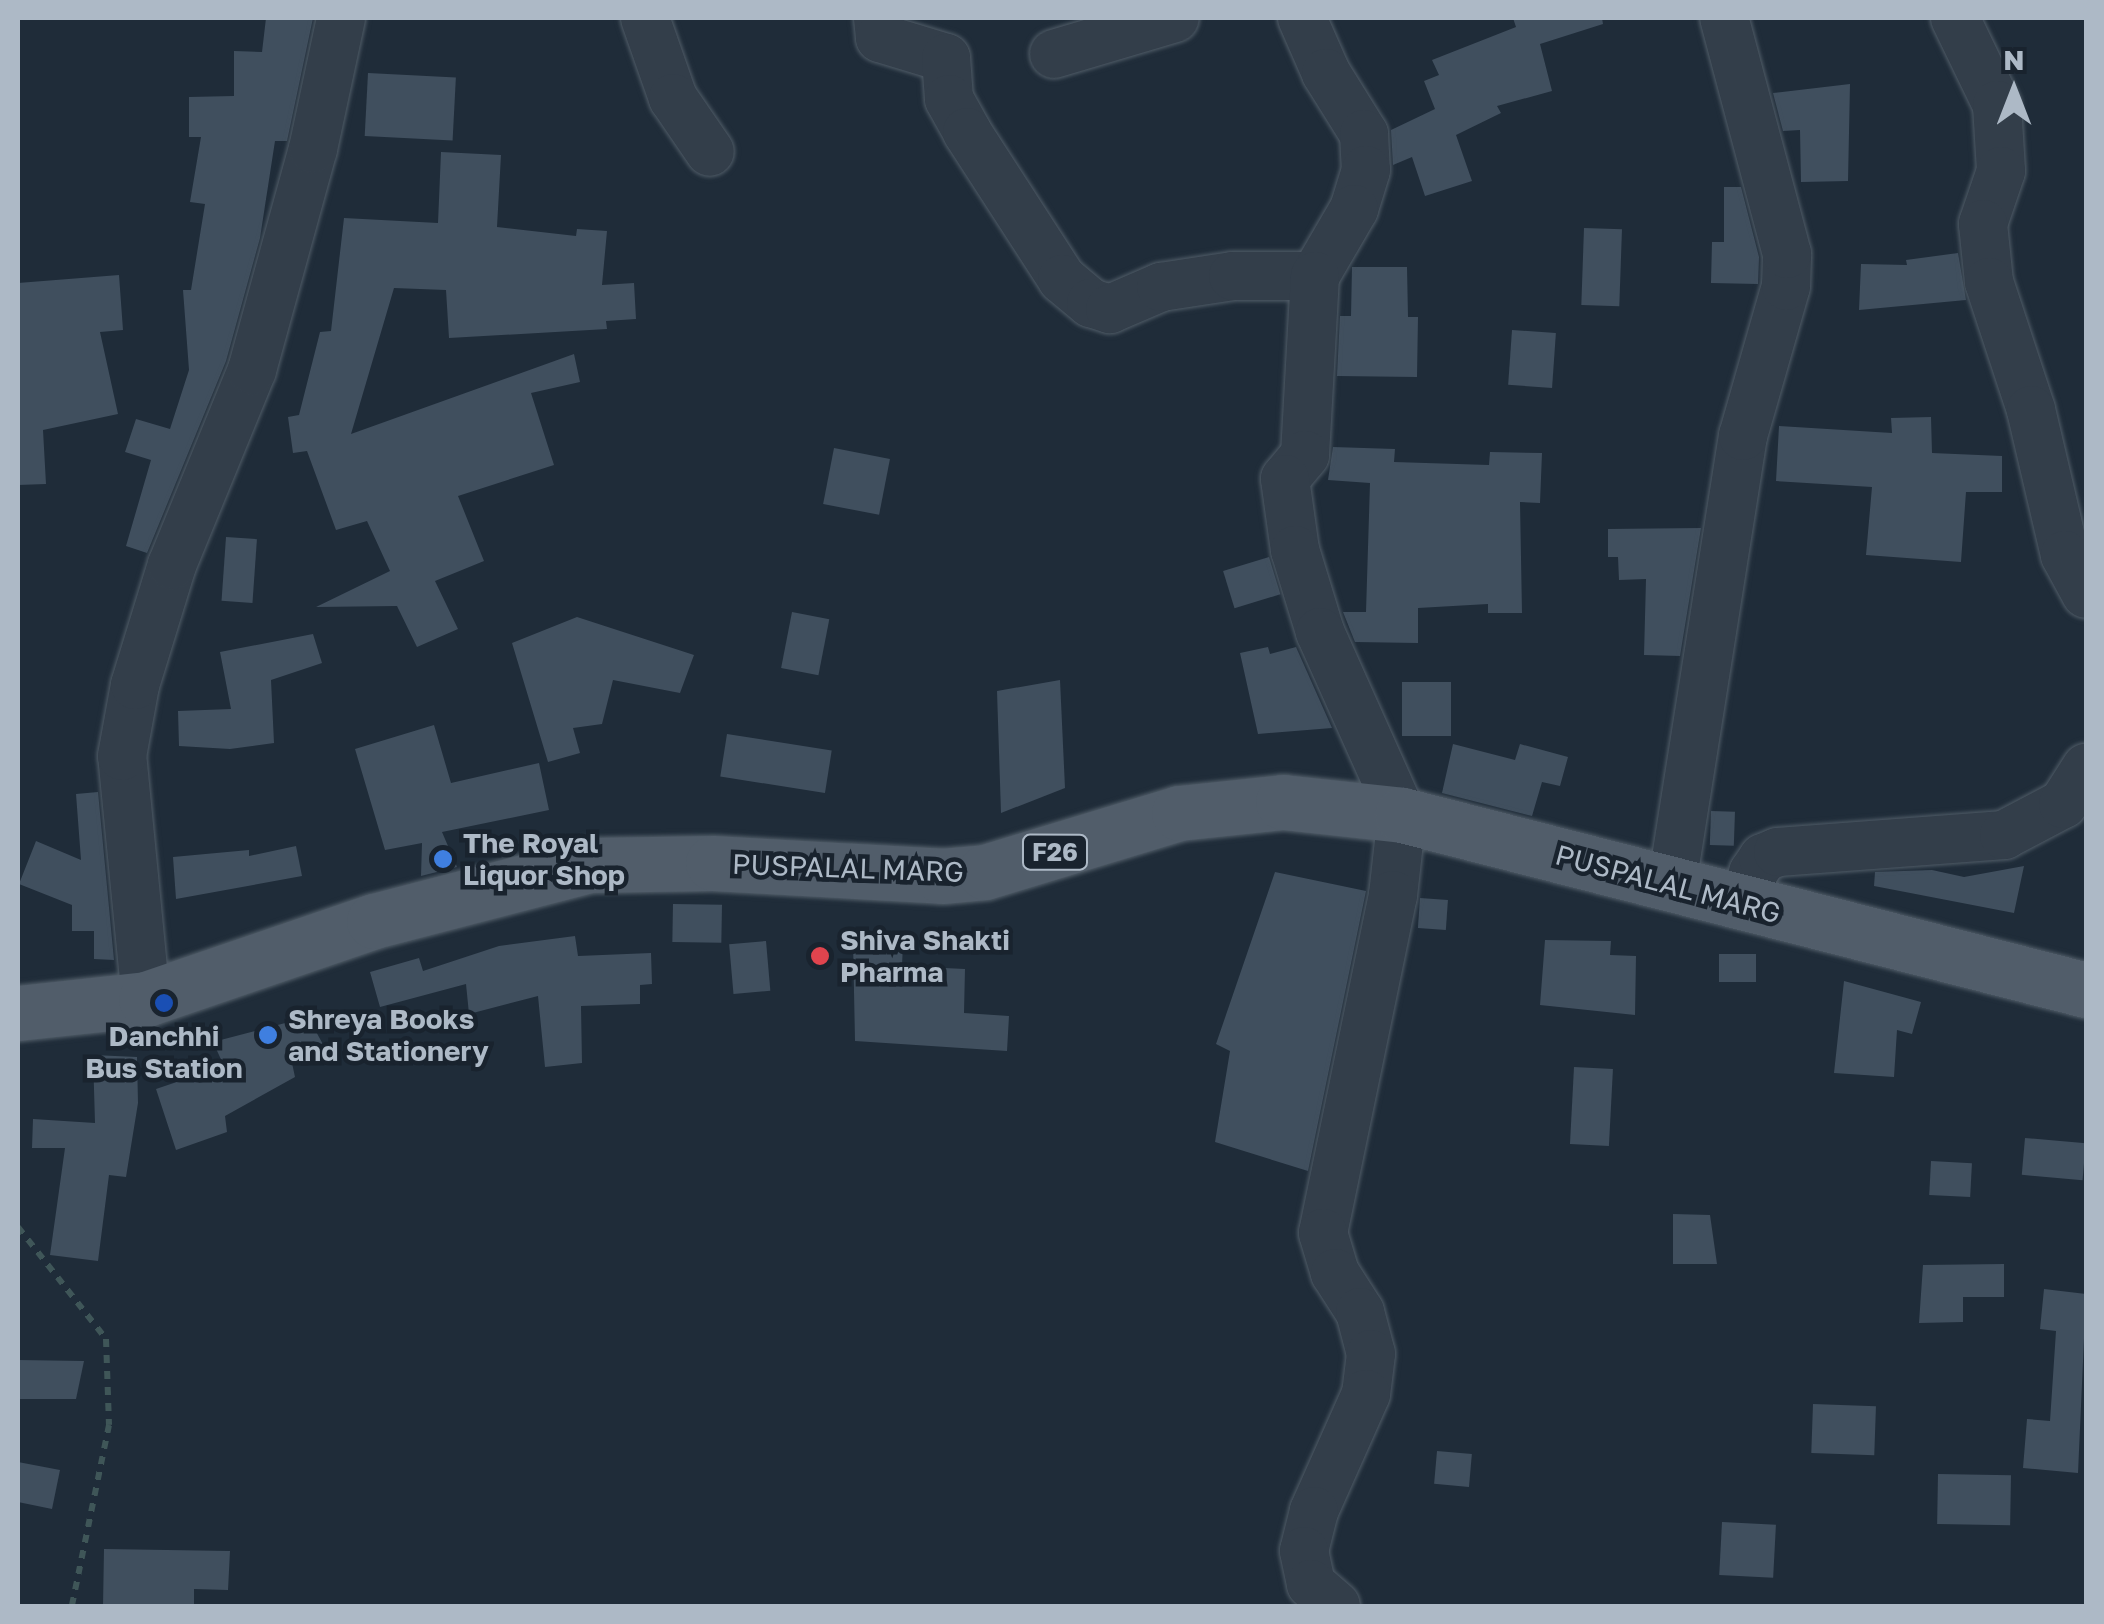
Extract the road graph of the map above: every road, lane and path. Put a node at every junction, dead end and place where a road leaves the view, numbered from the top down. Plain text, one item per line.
1 (341, 18) edge
2 (645, 18) edge
3 (878, 18) edge
4 (1174, 18) edge
5 (1302, 18) edge
6 (1724, 18) edge
7 (1955, 18) edge
8 (1054, 54) dead end
9 (710, 152) dead end
10 (1315, 276) junction
11 (2086, 594) edge
12 (2086, 768) edge
13 (1402, 816) junction
14 (1672, 884) junction
15 (1747, 905) junction
16 (2086, 990) edge
17 (146, 1000) junction
18 (18, 1013) edge
19 (18, 1227) edge
20 (72, 1606) edge
21 (1336, 1606) edge

1 - 17 street
2 - 9 street
3 - 10 street
4 - 8 street
5 - 10 street
6 - 14 street
7 - 11 street
10 - 13 street
12 - 15 street
13 - 14 main road, PUSPALAL MARG / F26
13 - 17 main road, PUSPALAL MARG / F26
13 - 21 street
14 - 15 main road, PUSPALAL MARG / F26
15 - 16 main road, PUSPALAL MARG / F26
17 - 18 main road, PUSPALAL MARG / F26
19 - 20 path

